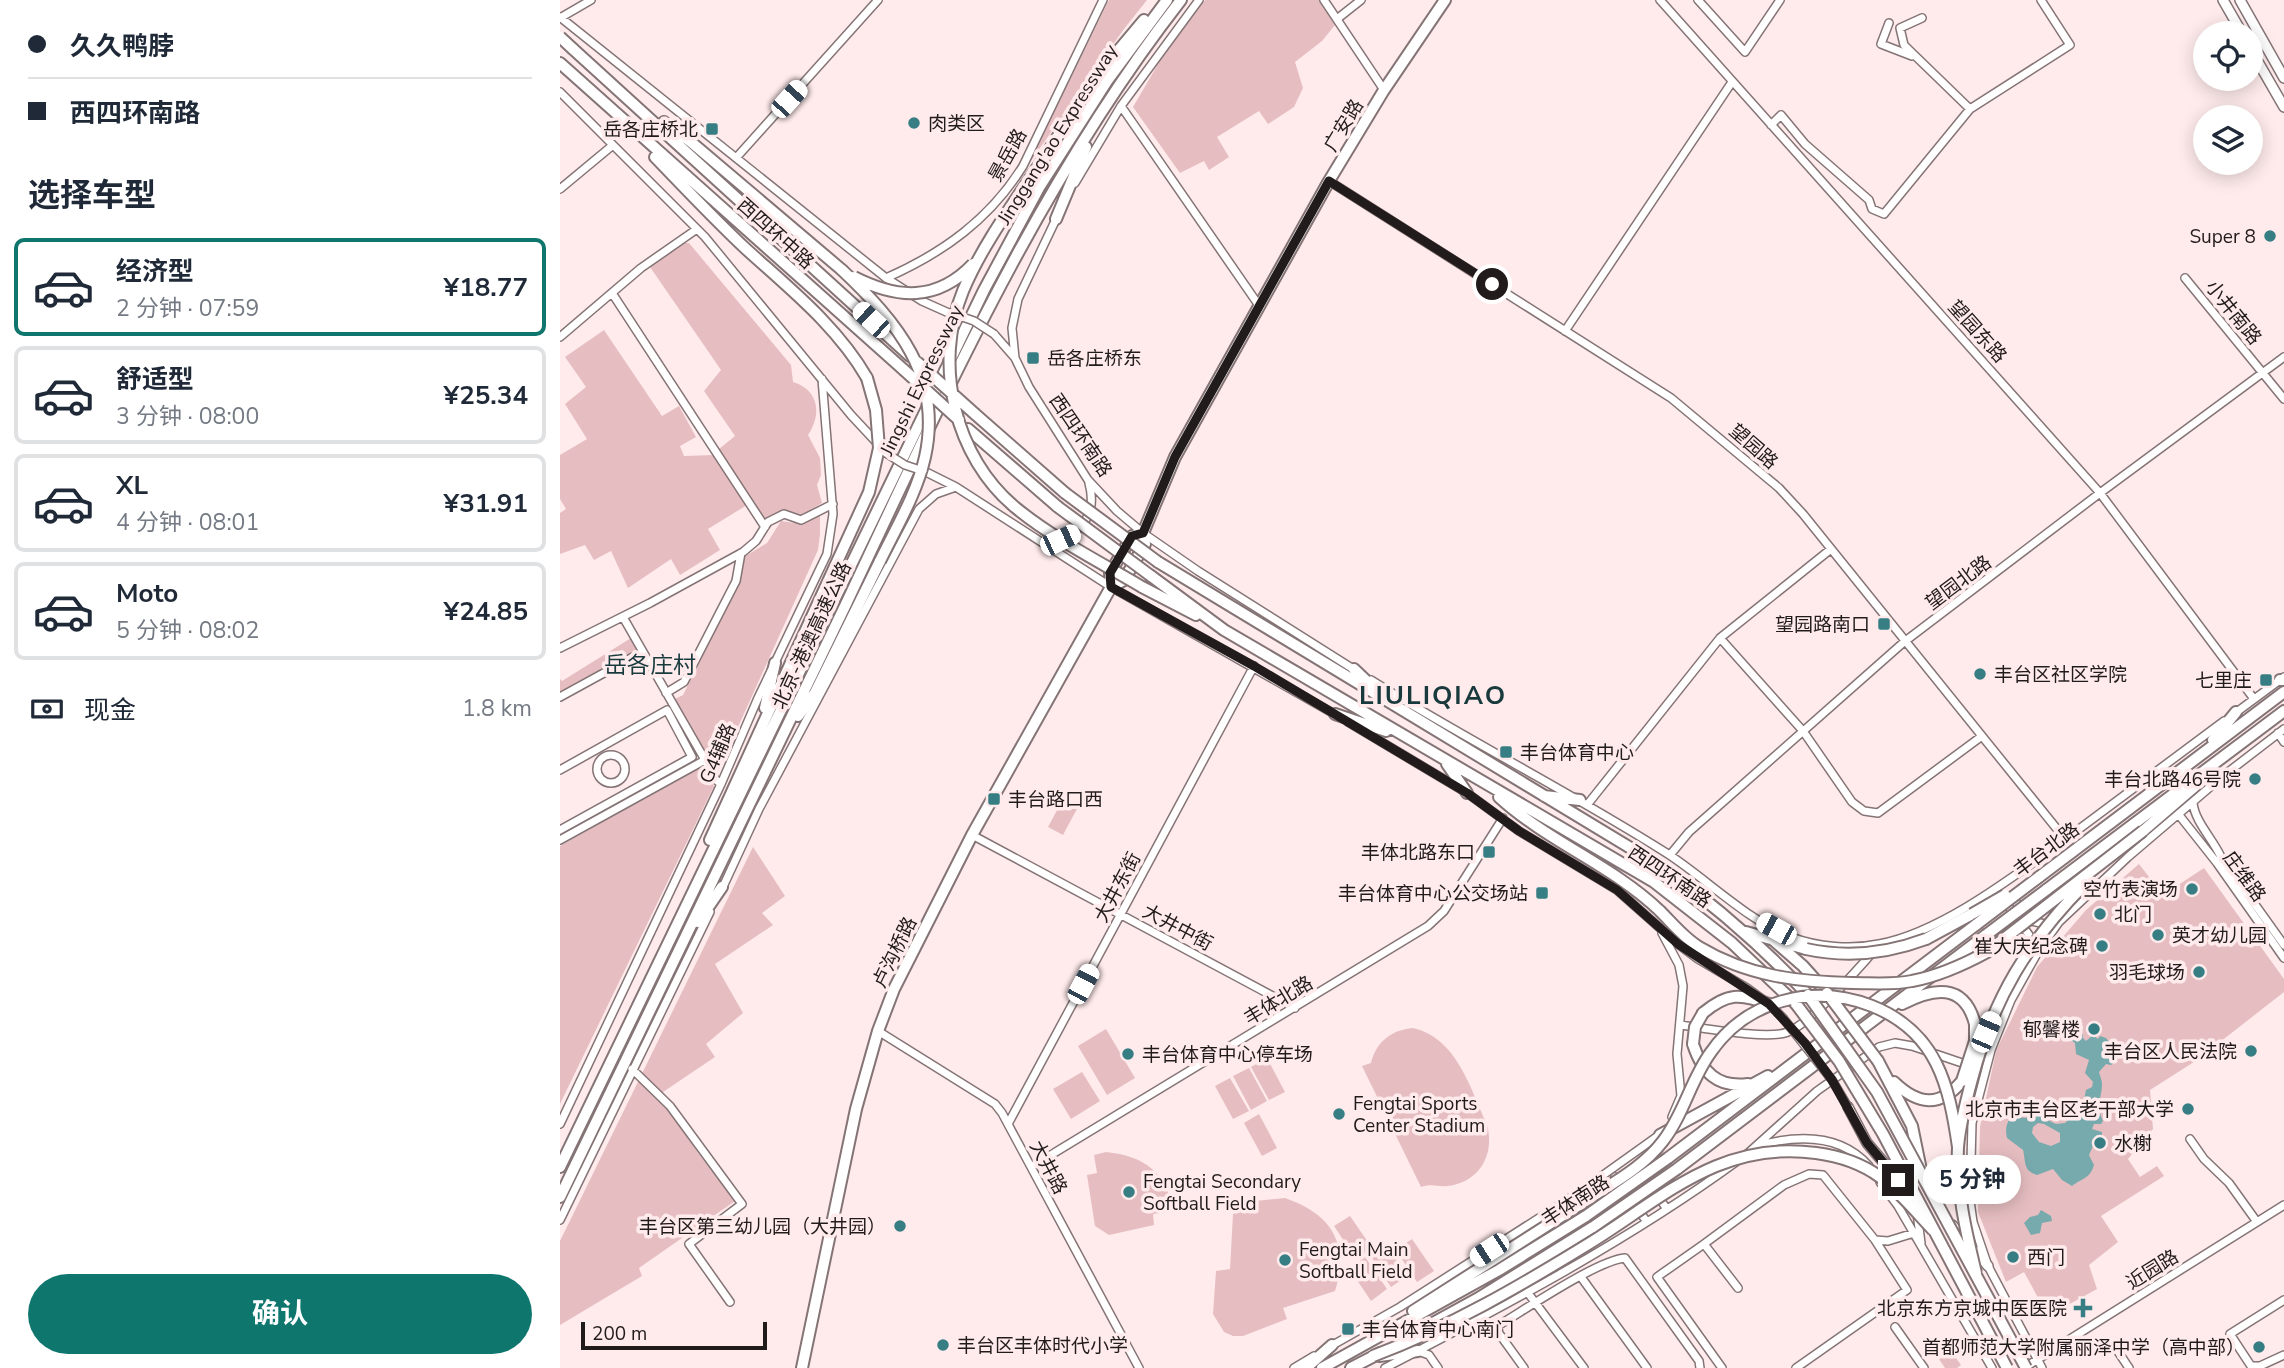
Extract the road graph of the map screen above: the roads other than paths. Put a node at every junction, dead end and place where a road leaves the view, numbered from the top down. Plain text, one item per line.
1 (591, 0) edge
2 (878, 0) edge
3 (1103, 0) edge
4 (1164, 0) edge
5 (1181, 0) edge
6 (1199, 0) edge
7 (1325, 0) edge
8 (1361, 0) edge
9 (1445, 0) edge
10 (1660, 0) edge
11 (1698, 0) edge
12 (1780, 0) edge
13 (2041, 0) edge
14 (2223, 0) edge
15 (2240, 0) edge
16 (560, 18) edge
17 (1922, 18) dead end
18 (1337, 19) junction
19 (2235, 21) edge
20 (1889, 23) dead end
21 (578, 33) junction
22 (560, 40) edge
23 (1916, 57) junction
24 (560, 63) edge
25 (2263, 71) edge
26 (2283, 75) edge
27 (1732, 82) junction
28 (620, 90) junction
29 (1384, 90) junction
30 (560, 92) edge
31 (1111, 97) junction
32 (608, 106) junction
33 (1121, 106) junction
34 (2284, 107) edge
35 (1970, 109) junction
36 (1771, 125) junction
37 (613, 145) junction
38 (736, 158) junction
39 (1329, 181) junction
40 (560, 189) edge
41 (1056, 219) junction
42 (697, 229) junction
43 (979, 257) junction
44 (842, 270) junction
45 (886, 278) junction
46 (2185, 278) dead end
47 (984, 290) joint
48 (612, 293) junction
49 (1260, 307) junction
50 (1565, 331) junction
51 (994, 334) joint
52 (560, 337) edge
53 (2284, 356) edge
54 (1015, 358) junction
55 (2263, 373) junction
56 (822, 379) junction
57 (2284, 399) edge
58 (1088, 480) junction
59 (890, 485) joint
60 (956, 487) junction
61 (1065, 493) joint
62 (2100, 493) junction
63 (832, 504) junction
64 (1058, 507) joint
65 (765, 527) junction
66 (1143, 533) junction
67 (1047, 546) junction
68 (1831, 549) junction
69 (741, 553) junction
70 (1111, 587) junction
71 (623, 617) junction
72 (1224, 630) junction
73 (1720, 638) junction
74 (1905, 642) junction
75 (560, 648) edge
76 (633, 657) dead end
77 (775, 663) junction
78 (1254, 666) junction
79 (1354, 669) junction
80 (2283, 679) edge
81 (2284, 692) edge
82 (666, 693) junction
83 (560, 697) edge
84 (2254, 699) junction
85 (1393, 706) junction
86 (2284, 711) edge
87 (2236, 712) junction
88 (1335, 714) junction
89 (761, 728) junction
90 (1803, 731) junction
91 (2281, 731) edge
92 (783, 735) junction
93 (1982, 736) junction
94 (1407, 738) junction
95 (2284, 742) edge
96 (599, 748) junction
97 (2204, 753) junction
98 (2227, 754) junction
99 (604, 757) junction
100 (1444, 759) junction
101 (705, 760) junction
102 (560, 770) edge
103 (618, 782) junction
104 (1484, 783) junction
105 (722, 785) junction
106 (1467, 793) junction
107 (1540, 795) junction
108 (628, 797) junction
109 (1583, 803) junction
110 (2193, 803) junction
111 (2179, 815) junction
112 (1503, 818) junction
113 (560, 830) edge
114 (2143, 831) junction
115 (972, 835) junction
116 (560, 839) edge
117 (2065, 839) junction
118 (1670, 855) junction
119 (2004, 884) junction
120 (722, 887) junction
121 (1994, 890) junction
122 (1121, 914) junction
123 (1975, 918) junction
124 (2059, 922) junction
125 (1659, 929) junction
126 (1744, 931) junction
127 (1772, 939) junction
128 (1881, 944) junction
129 (2284, 944) edge
130 (2039, 950) junction
131 (664, 953) junction
132 (677, 954) junction
133 (2284, 958) edge
134 (1769, 1004) junction
135 (1295, 1008) junction
136 (1875, 1018) junction
137 (1680, 1025) junction
138 (878, 1031) junction
139 (1836, 1047) joint
140 (1798, 1060) junction
141 (632, 1069) junction
142 (1986, 1070) junction
143 (1887, 1075) junction
144 (1755, 1083) junction
145 (1848, 1107) joint
146 (560, 1124) edge
147 (1007, 1124) junction
148 (1660, 1135) junction
149 (2190, 1139) dead end
150 (1760, 1145) junction
151 (1958, 1147) junction
152 (1630, 1157) junction
153 (561, 1163) edge
154 (1031, 1167) junction
155 (1921, 1170) joint
156 (1611, 1171) junction
157 (560, 1197) edge
158 (1914, 1198) junction
159 (2282, 1208) edge
160 (1667, 1209) junction
161 (1946, 1218) junction
162 (560, 1220) edge
163 (1647, 1222) junction
164 (2257, 1222) junction
165 (1933, 1230) junction
166 (1914, 1233) junction
167 (1875, 1240) junction
168 (1704, 1244) junction
169 (1922, 1247) junction
170 (1988, 1266) junction
171 (1976, 1273) junction
172 (1581, 1277) junction
173 (1738, 1288) dead end
174 (1528, 1293) junction
175 (2284, 1300) edge
176 (730, 1303) dead end
177 (1535, 1303) junction
178 (1895, 1328) dead end
179 (1332, 1345) junction
180 (1418, 1351) junction
181 (2119, 1353) dead end
182 (2284, 1354) edge
183 (1373, 1356) junction
184 (2038, 1359) junction
185 (1338, 1360) junction
186 (802, 1368) edge
187 (1139, 1368) edge
188 (1294, 1368) edge
189 (1306, 1368) edge
190 (1322, 1368) edge
191 (1351, 1368) edge
192 (1385, 1368) edge
193 (1438, 1368) edge
194 (1524, 1368) edge
195 (1584, 1368) edge
196 (1647, 1368) edge
197 (1700, 1368) edge
198 (1722, 1368) edge
199 (1796, 1368) edge
200 (1924, 1368) edge
201 (1992, 1368) edge
202 (2007, 1368) edge
203 (2025, 1368) edge
204 (2042, 1368) edge
205 (2129, 1368) edge

1 - 16 street
2 - 38 street
3 - 45 street, 景岳路
4 - 43 highway, bridge
4 - 47 highway, Jinggang'ao Expressway
5 - 31 highway, Jinggang'ao Expressway
6 - 33 street
7 - 18 street
8 - 18 street
9 - 29 highway, 广安路
10 - 27 street, 望园东路
11 - 12 street
13 - 35 street
14 - 19 main road
15 - 26 main road
16 - 21 street, 西四环中路
17 - 23 street
18 - 29 street
20 - 23 street
21 - 22 street
21 - 38 street, 西四环中路
22 - 28 highway, 西四环中路, bridge
23 - 35 street
24 - 32 highway, 西四环中路
25 - 34 main road
27 - 36 street, 望园东路
27 - 50 street
28 - 44 highway
28 - 61 highway, 西四环中路, bridge
29 - 39 highway, 广安路
30 - 37 street
31 - 41 highway
31 - 92 highway, 北京-港澳高速公路
32 - 64 highway, 西四环中路, bridge
32 - 89 highway, bridge
33 - 41 street
33 - 49 street
35 - 36 street
36 - 62 street, 望园东路
37 - 40 street
37 - 42 street
38 - 45 street, 西四环中路
39 - 49 highway, 广安路
39 - 50 street, 望园路
41 - 54 street
42 - 48 street
42 - 56 street
43 - 44 highway, bridge
43 - 72 highway, bridge
44 - 92 highway, bridge
45 - 51 street, 西四环中路, bridge
46 - 55 street, 小井南路
47 - 59 highway, Jingshi Expressway
48 - 52 street
48 - 65 street
49 - 66 highway, 广安路
50 - 68 street, 望园路
51 - 54 street, 西四环南路
53 - 55 street, 望园北路
54 - 58 street, 西四环南路
55 - 57 street, 小井南路
55 - 62 street, 望园北路
56 - 60 street, 西四环南路, bridge
56 - 63 street, G4辅路
58 - 66 street, 西四环南路
58 - 67 street
59 - 131 highway, 北京-港澳高速公路
60 - 67 street, 西四环南路
60 - 120 street
61 - 85 highway, 西四环南路, bridge
62 - 74 street, 望园北路
62 - 84 street, 望园东路
63 - 65 street
63 - 77 street, G4辅路
64 - 72 highway, 西四环南路, bridge
65 - 69 street
66 - 70 highway, 广安路
66 - 79 street, 西四环南路
67 - 70 street, 西四环南路
68 - 73 street
68 - 74 street, 望园路
69 - 71 street
69 - 82 street
70 - 78 street, 西四环南路
70 - 115 highway, 卢沟桥路
71 - 75 street
71 - 82 street
72 - 94 highway, 西四环南路
73 - 90 street
73 - 109 street
74 - 90 street, 望园北路
74 - 93 street, 望园路
76 - 83 street
77 - 89 highway
77 - 105 street, G4辅路
78 - 88 street, 西四环南路
78 - 122 street, 大井东街
79 - 85 highway
79 - 109 street, 西四环南路
80 - 84 street, 丰台北路
81 - 97 highway, 丰台北路
82 - 101 street
84 - 87 street, 丰台北路
85 - 107 highway, 西四环南路
86 - 98 highway, 丰台北路
87 - 97 highway
87 - 117 street, 丰台北路
88 - 94 highway
88 - 106 street, 西四环南路
89 - 131 highway
90 - 93 street
90 - 118 street, 望园北路
91 - 95 street
91 - 110 street
92 - 132 highway, 北京-港澳高速公路
93 - 117 street, 望园路
94 - 100 highway, 西四环南路
96 - 99 street
96 - 102 street
96 - 108 street
97 - 123 highway, 丰台北路, bridge
98 - 114 highway
98 - 136 highway, 丰台北路, bridge
99 - 103 street
99 - 103 street
100 - 104 highway, 西四环南路
100 - 106 highway
101 - 105 street
101 - 108 street
103 - 108 street
104 - 114 highway, bridge
104 - 165 highway, 西四环南路, bridge
105 - 146 street, G4辅路
106 - 112 street, 西四环南路
107 - 109 highway
107 - 126 highway, 西四环南路
108 - 113 street
108 - 116 street
109 - 118 street, 西四环南路
110 - 111 street
110 - 129 street, 庄维路
111 - 124 street
111 - 133 street, 庄维路
112 - 125 street, 西四环南路
112 - 135 street, 丰体北路
114 - 151 highway, bridge
115 - 122 street, 大井中街
115 - 138 highway, 卢沟桥路
117 - 119 street, 丰台北路
118 - 128 street, 西四环南路
119 - 121 street, 丰台北路
119 - 124 street
120 - 132 highway
120 - 141 street
121 - 128 street, 丰台北路
121 - 130 street
122 - 135 street, 大井中街
122 - 147 street, 大井东街
123 - 127 highway, bridge
123 - 140 highway, 丰体南路
124 - 130 street
125 - 134 street, 西四环南路
125 - 137 street
126 - 127 highway
126 - 171 highway, 西四环南路, bridge
127 - 143 highway, bridge
128 - 137 street
130 - 142 street
131 - 153 highway, 北京-港澳高速公路
132 - 157 highway, 北京-港澳高速公路
134 - 144 highway, bridge
134 - 145 street, 西四环南路, bridge
135 - 154 street, 丰体北路
136 - 139 highway, 丰台北路
136 - 143 highway, bridge
137 - 148 street
138 - 147 street, 大井路
138 - 186 highway, 卢沟桥路
139 - 183 highway, 丰体南路, bridge
140 - 144 highway
140 - 185 highway, 丰体南路, bridge
141 - 162 street
141 - 176 street
142 - 150 street
142 - 170 street
143 - 155 highway
144 - 148 highway
145 - 158 main road, 西四环南路
147 - 154 street, 大井路
148 - 152 street, 丰体南路
149 - 164 street
150 - 160 street
150 - 166 street
151 - 171 highway, bridge
151 - 185 highway, bridge
152 - 156 street, 丰体南路
152 - 160 street
154 - 187 street, 大井路
155 - 161 main road
156 - 163 street
156 - 179 street, 丰体南路
158 - 169 street
158 - 202 main road, 西四环南路
159 - 164 street, 近园路
160 - 163 street
161 - 170 main road
161 - 203 main road
163 - 174 street
164 - 184 street, 近园路
165 - 183 highway, bridge
165 - 202 highway, 西四环南路, bridge
166 - 167 street
166 - 169 street
167 - 168 street
167 - 199 street
168 - 173 street
168 - 198 street
169 - 201 street
170 - 184 street
171 - 203 highway, 西四环南路, bridge
172 - 177 street
172 - 196 street
172 - 197 street
174 - 177 street
174 - 180 street
175 - 182 street
177 - 194 street
177 - 195 street
178 - 200 street
179 - 188 street, 丰体南路
179 - 189 highway
180 - 183 highway
180 - 192 street
180 - 193 street
181 - 205 street
183 - 191 highway, 丰体南路
184 - 203 street, 近园路
184 - 204 street
185 - 190 highway, 丰体南路

